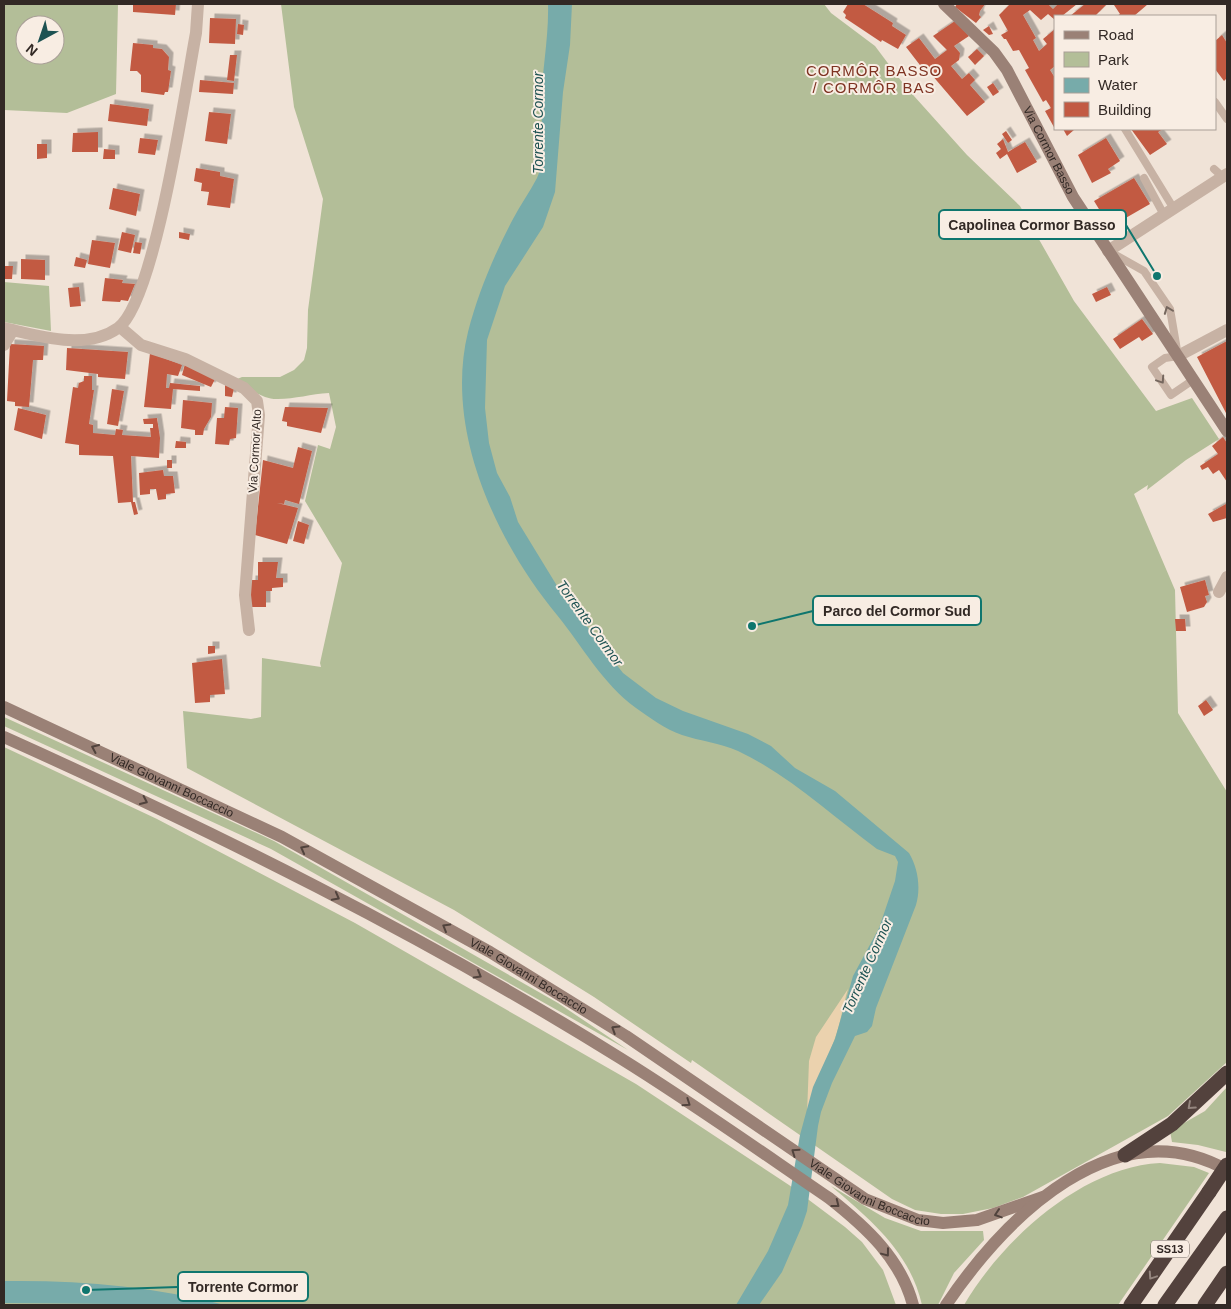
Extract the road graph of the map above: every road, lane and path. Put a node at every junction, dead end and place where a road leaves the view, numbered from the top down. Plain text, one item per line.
1 (198, 4) edge
2 (944, 4) edge
3 (1216, 103) edge
4 (1227, 119) edge
5 (1126, 130) edge
6 (1221, 173) edge
7 (1144, 178) dead end
8 (1169, 212) junction
9 (1108, 251) junction
10 (120, 327) junction
11 (8, 329) edge
12 (1227, 330) edge
13 (4, 345) edge
14 (1178, 356) junction
15 (1193, 380) junction
16 (1227, 431) edge
17 (1227, 577) edge
18 (1219, 592) dead end
19 (249, 630) dead end
20 (4, 707) edge
21 (4, 737) edge
22 (1227, 1073) edge
23 (1125, 1155) junction
24 (1227, 1166) edge
25 (1227, 1170) edge
26 (1043, 1197) junction
27 (1227, 1218) edge
28 (1227, 1273) edge
29 (913, 1305) edge
30 (946, 1305) edge
31 (1132, 1305) edge
32 (1165, 1305) edge
33 (1205, 1305) edge

1 - 10 street
2 - 9 main road, Via Cormor Basso
3 - 4 lane
5 - 8 lane
6 - 8 street
7 - 8 lane
8 - 9 street
9 - 14 main road, Via Cormor Basso
14 -> 9 lane
10 - 11 street
10 - 19 street, Via Cormor Alto
11 - 13 street
12 - 14 street
14 - 15 main road, Via Cormor Basso
14 -> 15 lane
15 - 16 main road, Via Cormor Basso
17 - 18 street
26 -> 20 main road, Viale Giovanni Boccaccio
21 -> 29 main road, Viale Giovanni Boccaccio
22 -> 23 highway
23 - 25 main road
23 - 26 main road
24 -> 31 highway, SS13, bridge
26 - 30 main road
27 - 32 highway
28 - 33 highway

